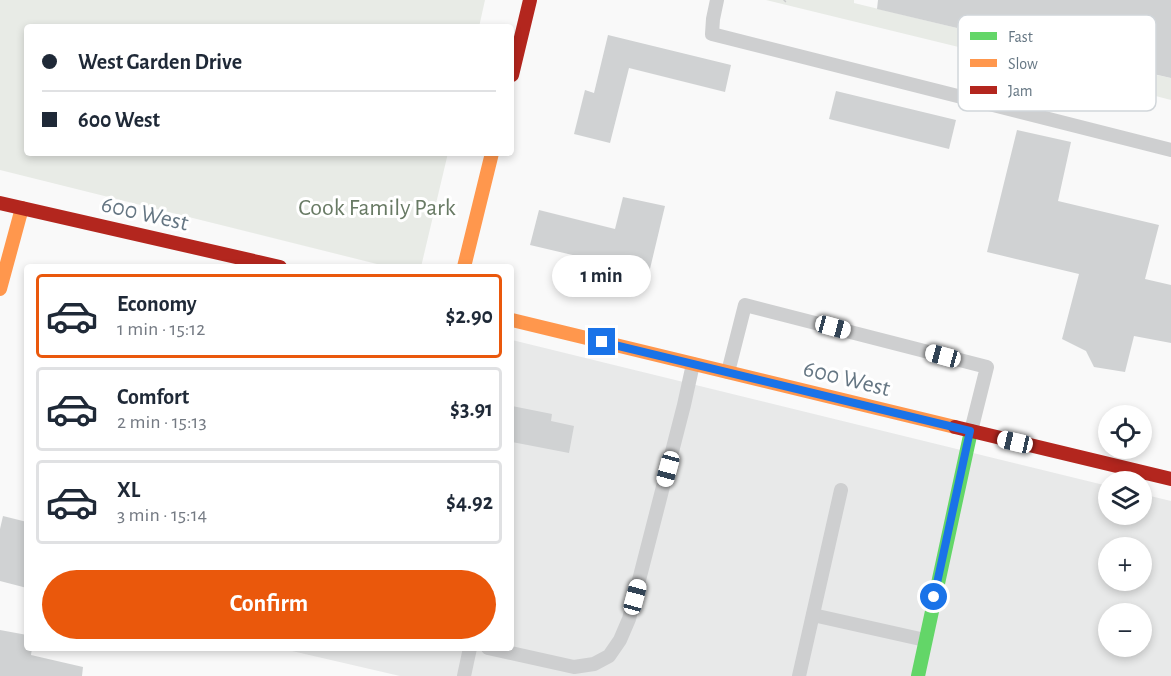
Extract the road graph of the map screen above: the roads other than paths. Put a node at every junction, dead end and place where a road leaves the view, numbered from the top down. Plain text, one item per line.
1 (530, 0) edge
2 (717, 0) edge
3 (514, 67) edge
4 (958, 96) edge
5 (1017, 111) edge
6 (1171, 150) edge
7 (491, 156) edge
8 (0, 204) edge
9 (22, 208) junction
10 (267, 264) edge
11 (465, 264) edge
12 (0, 289) edge
13 (514, 320) edge
14 (693, 364) junction
15 (728, 372) junction
16 (970, 431) junction
17 (1171, 478) edge
18 (841, 490) dead end
19 (813, 615) junction
20 (925, 640) junction
21 (469, 651) edge
22 (502, 651) edge
23 (464, 676) edge
24 (799, 676) edge
25 (918, 676) edge

1 - 3 street
2 - 4 lane
5 - 6 lane
7 - 11 street
8 - 9 street, 600 West
9 - 10 street, 600 West
9 - 12 street
13 - 14 street, 600 West
14 - 15 street, 600 West
14 - 22 lane
15 - 16 street, 600 West
15 - 16 lane
16 - 17 street, 600 West
16 - 20 street
18 - 19 lane
19 - 20 lane
19 - 24 lane
20 - 25 street
21 - 23 lane

